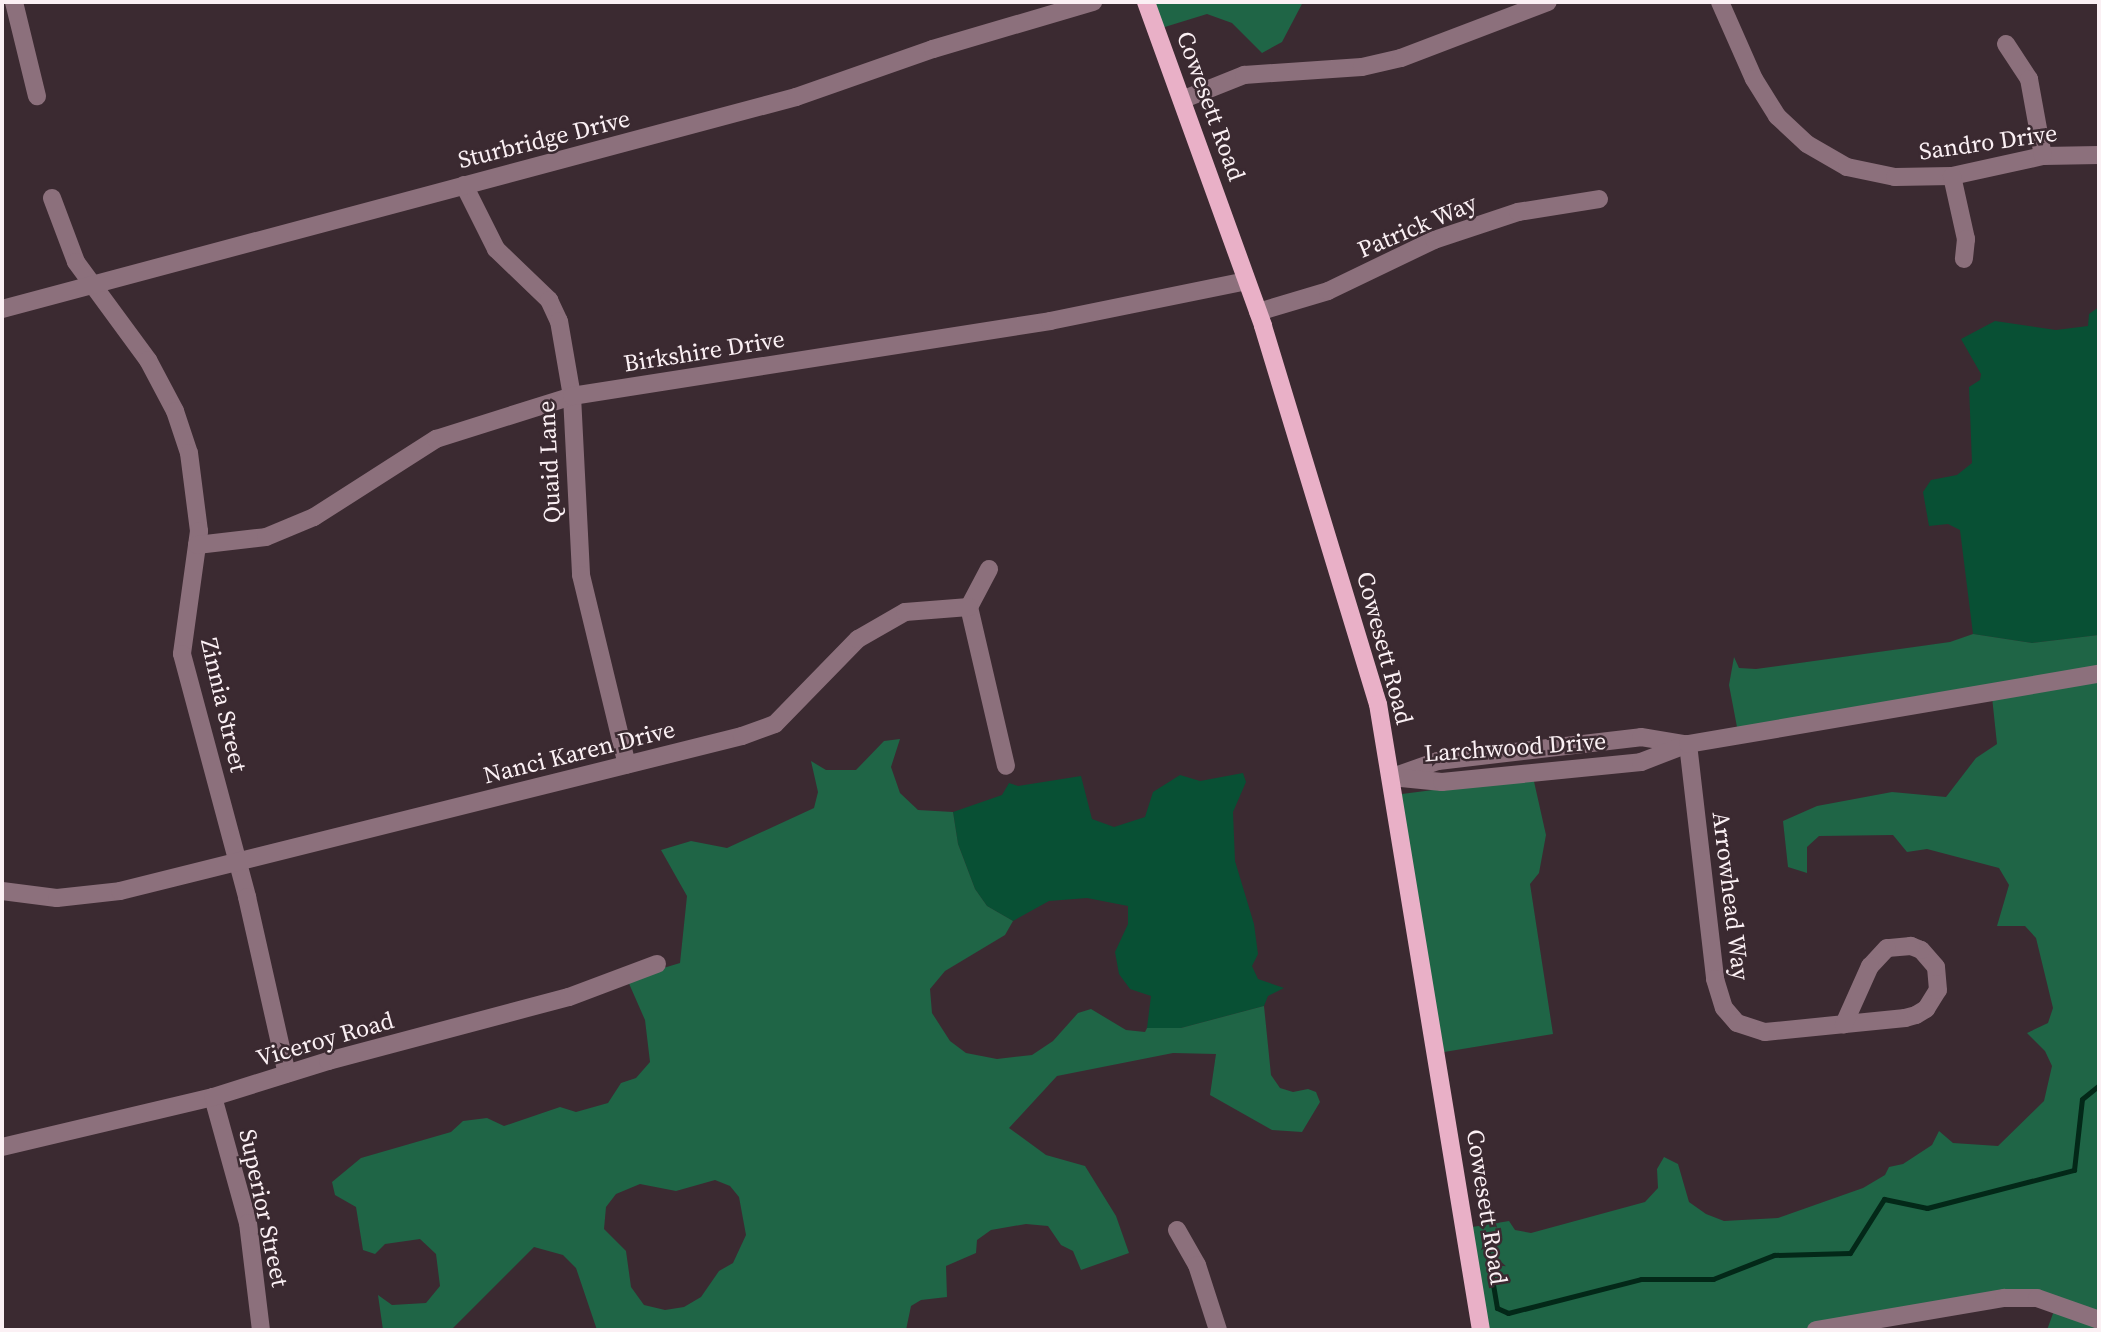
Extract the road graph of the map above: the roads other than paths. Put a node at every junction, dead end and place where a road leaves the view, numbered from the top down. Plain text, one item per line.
1 (14, 2) edge
2 (1093, 2) edge
3 (1146, 2) edge
4 (1548, 2) edge
5 (1720, 2) edge
6 (2007, 44) dead end
7 (37, 96) dead end
8 (1184, 99) junction
9 (2099, 155) edge
10 (2043, 156) junction
11 (1952, 176) junction
12 (464, 185) junction
13 (52, 198) dead end
14 (1599, 199) dead end
15 (1964, 260) dead end
16 (1246, 281) junction
17 (95, 283) junction
18 (2, 309) edge
19 (1258, 312) junction
20 (572, 396) junction
21 (197, 545) junction
22 (989, 569) dead end
23 (969, 607) junction
24 (2099, 674) edge
25 (1688, 744) junction
26 (627, 765) junction
27 (1006, 766) dead end
28 (1391, 777) junction
29 (236, 860) junction
30 (2, 891) edge
31 (657, 964) dead end
32 (1844, 1024) junction
33 (287, 1074) junction
34 (213, 1097) junction
35 (2, 1147) edge
36 (1177, 1230) dead end
37 (2099, 1320) edge
38 (1825, 1329) edge
39 (261, 1330) edge
40 (1218, 1330) edge
41 (1481, 1330) edge

1 - 7 street
2 - 12 street, Sturbridge Drive
3 - 8 main road, Cowesett Road
4 - 8 street
5 - 11 street, Sandro Drive
6 - 10 street
8 - 16 main road, Cowesett Road
9 - 10 street, Sandro Drive
10 - 11 street, Sandro Drive
11 - 15 street
12 - 17 street, Sturbridge Drive
12 - 20 street, Quaid Lane
13 - 17 street, Zinnia Street
14 - 19 street, Patrick Way
16 - 19 main road, Cowesett Road
16 - 20 street, Birkshire Drive
17 - 18 street, Sturbridge Drive
17 - 21 street, Zinnia Street
19 - 28 main road, Cowesett Road
20 - 21 street, Birkshire Drive
20 - 26 street, Quaid Lane
21 - 29 street, Zinnia Street
22 - 23 street
23 - 26 street, Nanci Karen Drive
23 - 27 street
24 - 25 street, Larchwood Drive
25 - 28 street, Larchwood Drive
25 - 28 street, Larchwood Drive
25 - 32 street, Arrowhead Way
26 - 29 street, Nanci Karen Drive
28 - 41 main road, Cowesett Road
29 - 30 street, Nanci Karen Drive
29 - 33 street, Zinnia Street
31 - 33 street, Viceroy Road
32 - 32 street, Arrowhead Way
33 - 34 street, Viceroy Road
34 - 35 street, Viceroy Road
34 - 39 street, Superior Street
36 - 40 street
37 - 38 street

